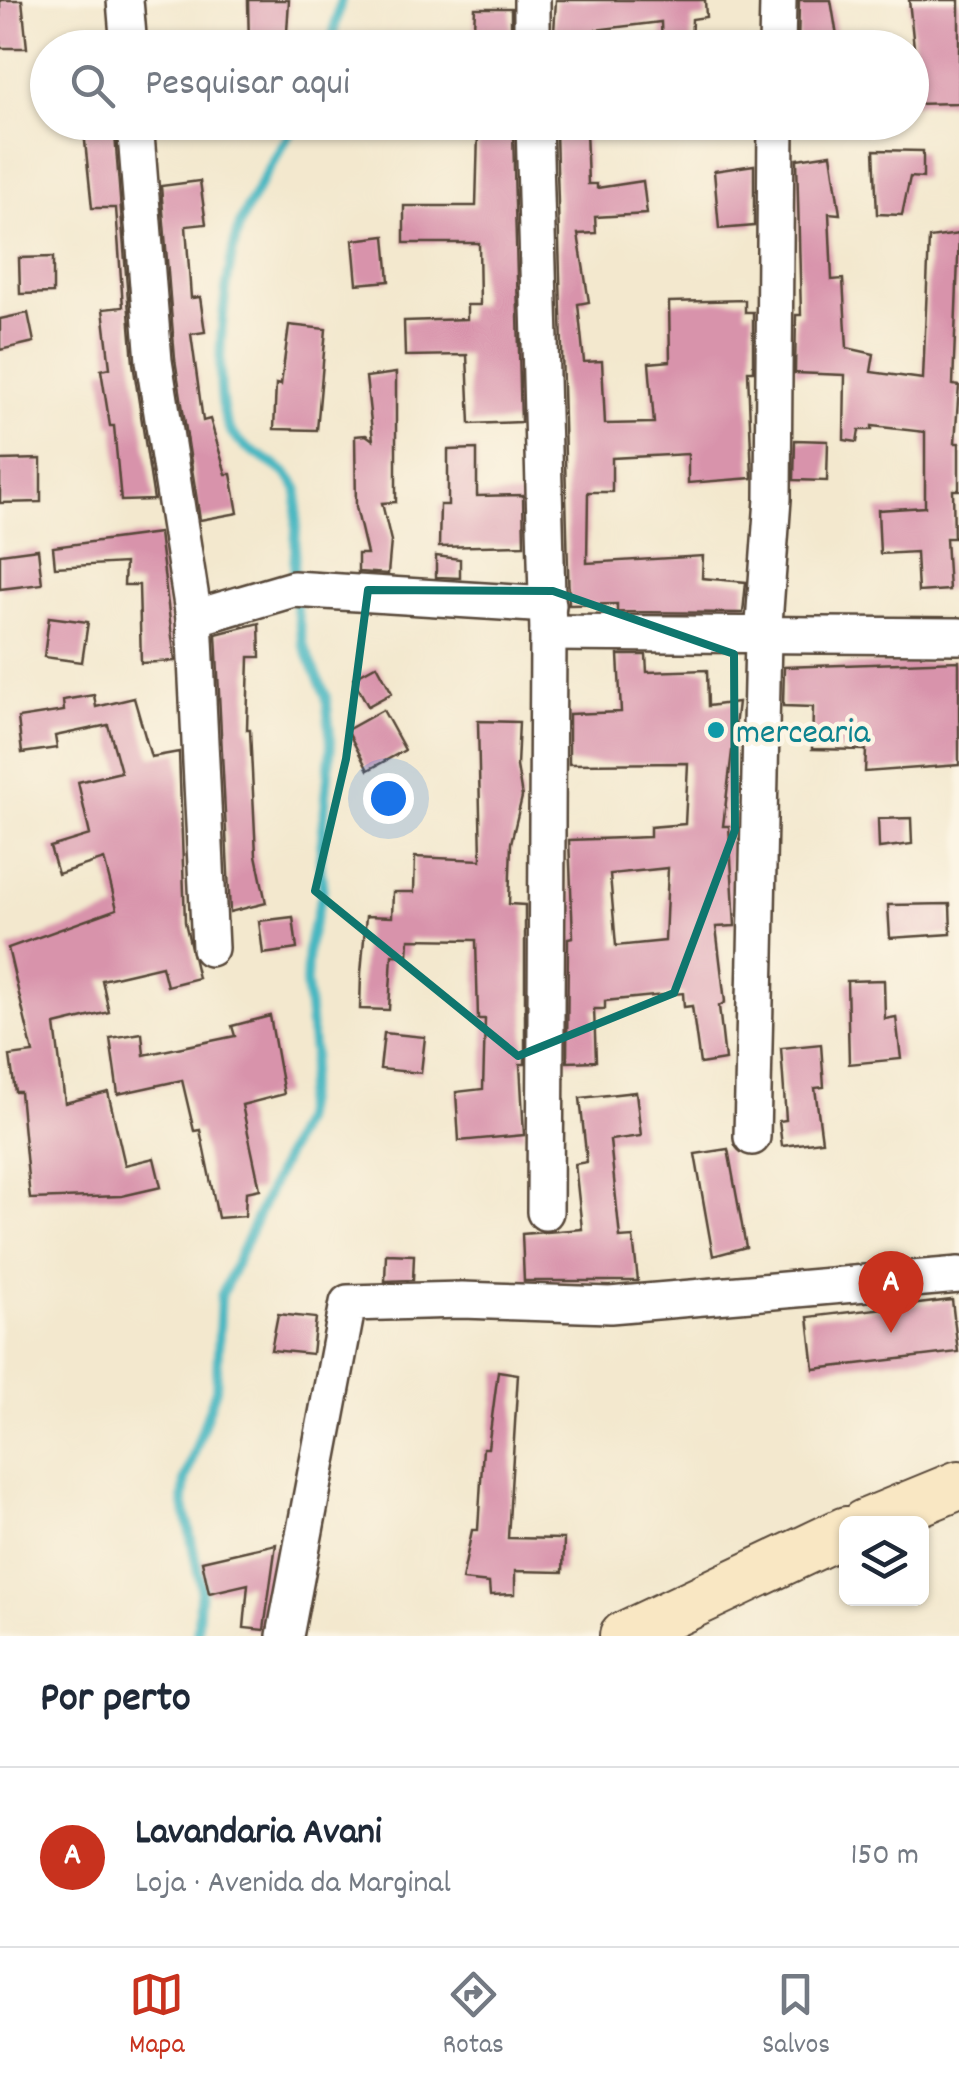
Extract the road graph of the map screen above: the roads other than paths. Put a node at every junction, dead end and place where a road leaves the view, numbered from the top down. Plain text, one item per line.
1 (125, 0) edge
2 (532, 0) edge
3 (778, 0) edge
4 (128, 30) edge
5 (532, 30) edge
6 (777, 30) edge
7 (136, 140) edge
8 (535, 140) edge
9 (776, 140) edge
10 (194, 618) junction
11 (548, 619) junction
12 (959, 636) edge
13 (763, 637) junction
14 (210, 948) dead end
15 (752, 1137) dead end
16 (545, 1212) dead end
17 (959, 1276) edge
18 (959, 1485) edge
19 (883, 1516) edge
20 (839, 1533) edge
21 (285, 1636) edge
22 (624, 1636) edge

1 - 4 street
2 - 5 street
3 - 6 street
7 - 10 street
8 - 11 street
9 - 13 street
10 - 11 street
10 - 14 street
11 - 13 street
11 - 16 street
12 - 13 street
13 - 15 street
17 - 21 street
18 - 19 main road
20 - 22 main road

